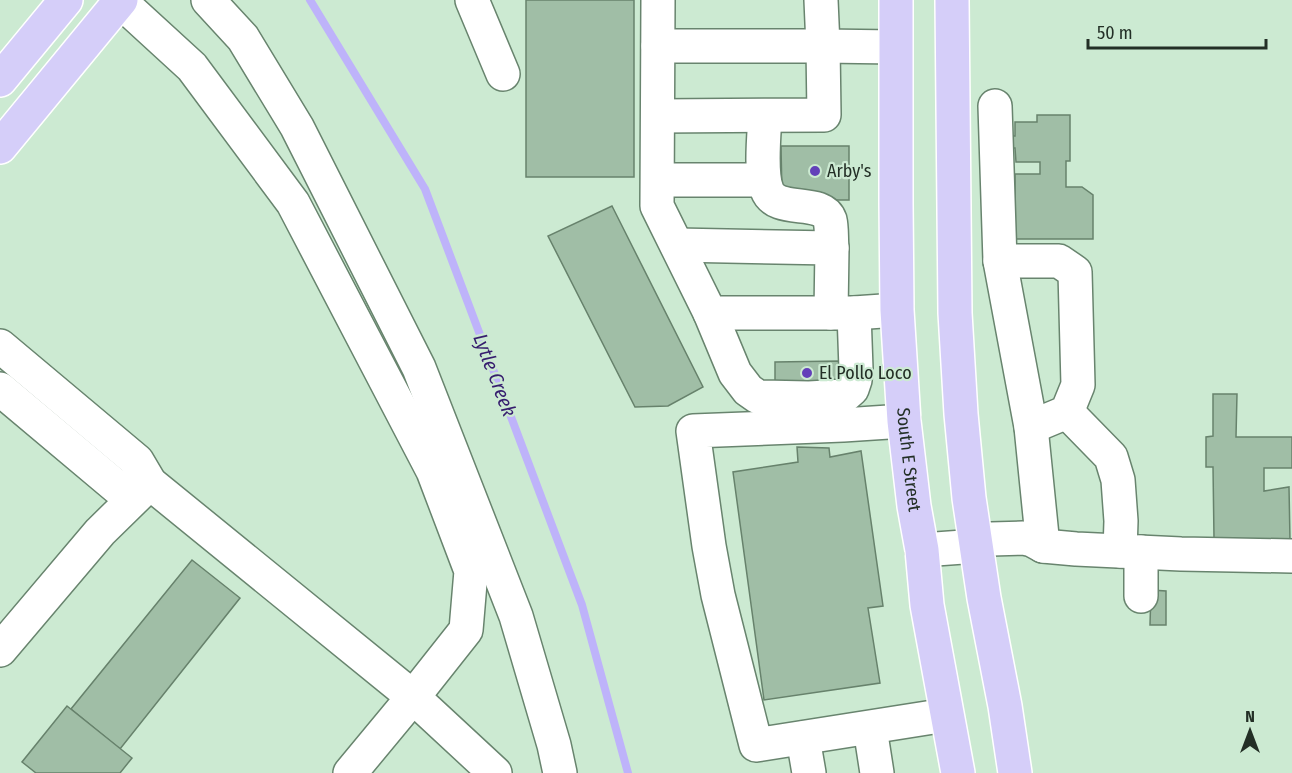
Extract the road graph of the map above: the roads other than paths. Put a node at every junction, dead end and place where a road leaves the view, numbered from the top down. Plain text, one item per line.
1 (66, 0) edge
2 (208, 0) edge
3 (472, 0) edge
4 (658, 0) edge
5 (821, 0) edge
6 (897, 0) edge
7 (952, 0) edge
8 (121, 1) edge
9 (658, 46) junction
10 (823, 46) junction
11 (896, 47) junction
12 (503, 74) dead end
13 (0, 80) edge
14 (995, 106) dead end
15 (658, 116) junction
16 (765, 116) junction
17 (0, 147) edge
18 (658, 180) junction
19 (751, 180) dead end
20 (677, 245) junction
21 (832, 248) junction
22 (1000, 261) junction
23 (897, 310) junction
24 (710, 313) junction
25 (842, 313) junction
26 (0, 346) edge
27 (0, 389) edge
28 (1067, 411) junction
29 (904, 421) junction
30 (1031, 427) junction
31 (150, 483) junction
32 (977, 546) junction
33 (1043, 546) junction
34 (922, 550) junction
35 (1131, 551) junction
36 (1292, 556) edge
37 (1141, 596) dead end
38 (0, 650) edge
39 (413, 697) junction
40 (946, 716) junction
41 (870, 728) junction
42 (803, 738) junction
43 (350, 773) edge
44 (495, 773) edge
45 (560, 773) edge
46 (809, 773) edge
47 (877, 773) edge
48 (958, 773) edge
49 (1015, 773) edge

1 - 13 main road
2 - 45 lane
3 - 12 lane
4 - 9 lane
5 - 10 lane
6 - 11 main road, South E Street
7 - 32 main road
8 - 17 main road
8 - 39 lane
9 - 10 lane
9 - 15 lane
10 - 11 lane
10 - 16 lane
11 - 23 main road, South E Street
14 - 22 lane
15 - 16 lane
15 - 18 lane
16 - 21 lane
18 - 19 lane
18 - 20 lane
20 - 21 lane
20 - 24 lane
21 - 25 lane
22 - 28 lane
22 - 30 lane
23 - 25 lane
23 - 29 main road, South E Street
24 - 25 lane
24 - 25 lane
26 - 31 lane
27 - 31 lane
28 - 30 lane
28 - 35 lane
29 - 34 main road, South E Street
29 - 42 lane
30 - 33 lane
31 - 38 lane
31 - 39 lane
32 - 33 lane
32 - 34 lane
32 - 49 main road
33 - 35 lane
34 - 40 main road, South E Street
35 - 36 lane
35 - 37 lane
39 - 43 lane
39 - 44 lane
40 - 41 lane
40 - 48 main road, South E Street
41 - 42 lane
41 - 47 lane
42 - 46 lane

